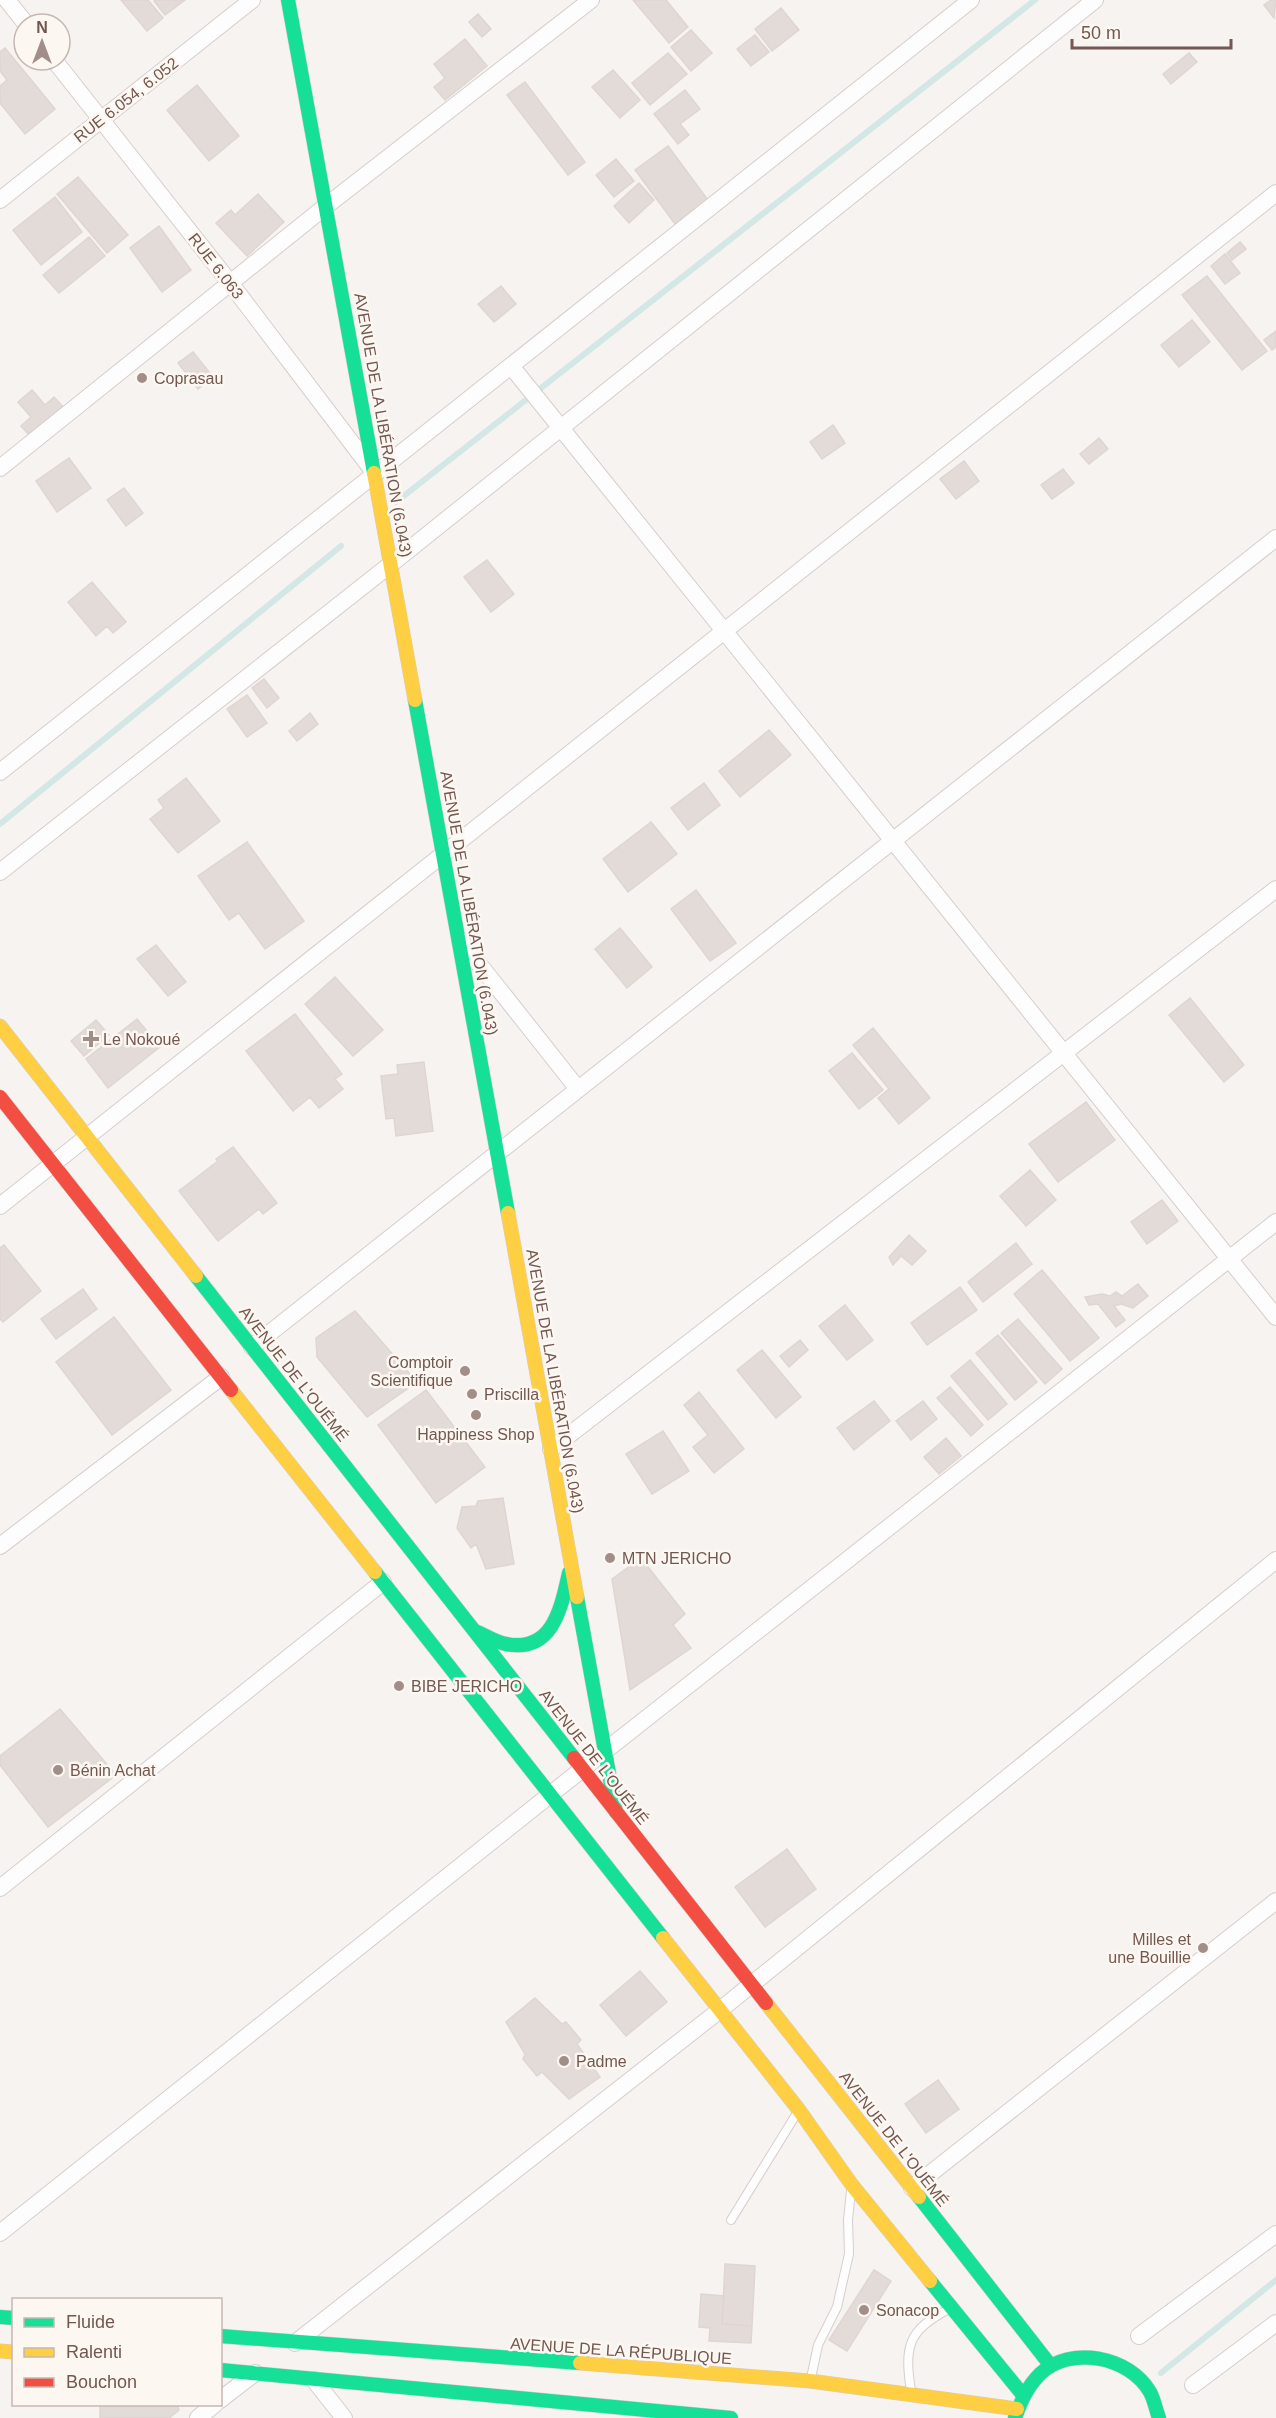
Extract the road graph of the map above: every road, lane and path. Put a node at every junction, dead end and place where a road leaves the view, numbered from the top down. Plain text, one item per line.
1 (7, 0) edge
2 (252, 0) edge
3 (288, 0) edge
4 (591, 0) edge
5 (970, 0) edge
6 (1095, 0) edge
7 (16, 12) edge
8 (64, 72) edge
9 (101, 119) junction
10 (1276, 193) edge
11 (0, 200) edge
12 (326, 206) junction
13 (231, 284) junction
14 (511, 366) junction
15 (560, 427) junction
16 (0, 468) edge
17 (375, 474) junction
18 (1276, 538) edge
19 (391, 564) junction
20 (724, 631) junction
21 (0, 772) edge
22 (892, 841) junction
23 (443, 853) junction
24 (0, 872) edge
25 (1276, 889) edge
26 (458, 938) junction
27 (0, 1026) edge
28 (1064, 1054) junction
29 (578, 1089) junction
30 (0, 1097) edge
31 (87, 1137) junction
32 (497, 1153) junction
33 (53, 1164) junction
34 (0, 1206) edge
35 (1276, 1222) edge
36 (1229, 1259) junction
37 (1276, 1317) edge
38 (252, 1347) junction
39 (221, 1377) junction
40 (551, 1449) junction
41 (0, 1546) edge
42 (1276, 1560) edge
43 (571, 1562) junction
44 (383, 1582) junction
45 (474, 1631) junction
46 (605, 1751) junction
47 (583, 1770) junction
48 (551, 1796) junction
49 (616, 1812) junction
50 (0, 1887) edge
51 (1276, 1901) edge
52 (751, 1984) junction
53 (720, 2010) junction
54 (799, 2110) junction
55 (852, 2185) junction
56 (912, 2188) junction
57 (731, 2220) dead end
58 (0, 2233) edge
59 (1276, 2234) edge
60 (952, 2307) junction
61 (1276, 2323) edge
62 (222, 2336) edge
63 (1139, 2336) dead end
64 (295, 2343) junction
65 (1051, 2366) junction
66 (222, 2370) edge
67 (255, 2373) junction
68 (314, 2380) junction
69 (810, 2381) junction
70 (1193, 2385) dead end
71 (911, 2395) junction
72 (1023, 2395) junction
73 (222, 2398) edge
74 (213, 2406) edge
75 (1016, 2414) edge
76 (198, 2418) edge
77 (344, 2418) edge
78 (731, 2418) edge
79 (1159, 2418) edge

1 - 7 street
2 - 9 street, RUE 6.054, 6.052
3 - 12 main road, AVENUE DE LA LIBÉRATION (6.043)
4 - 12 street
5 - 14 street
6 - 15 street
8 - 9 street, RUE 6.063
9 - 11 street, RUE 6.054, 6.052
9 - 13 street, RUE 6.063
10 - 20 street
12 - 13 street
12 - 17 main road, AVENUE DE LA LIBÉRATION (6.043)
13 - 16 street
13 - 17 street, RUE 6.063
14 - 15 street
14 - 17 street
15 - 19 street
15 - 20 street
17 - 19 main road, AVENUE DE LA LIBÉRATION (6.043)
17 - 21 street
18 - 22 street
19 - 23 main road, AVENUE DE LA LIBÉRATION (6.043)
19 - 24 street
20 - 22 street
20 - 23 street
22 - 28 street
22 - 29 street
23 - 26 main road, AVENUE DE LA LIBÉRATION (6.043)
23 - 31 street
25 - 28 street
26 - 29 street
26 - 32 main road, AVENUE DE LA LIBÉRATION (6.043)
27 - 31 main road, AVENUE DE L'OUÉMÉ
28 - 36 street
28 - 40 street
29 - 32 street
30 - 33 main road
31 - 33 street
31 - 38 main road, AVENUE DE L'OUÉMÉ
32 - 38 street
32 - 40 main road, AVENUE DE LA LIBÉRATION (6.043)
33 - 34 street
33 - 39 main road
35 - 36 street
36 - 37 street
36 - 46 street
38 - 45 main road, AVENUE DE L'OUÉMÉ
39 - 41 street
39 - 44 main road
40 - 43 main road, AVENUE DE LA LIBÉRATION (6.043)
42 - 52 street
43 - 45 main road
43 - 46 main road, AVENUE DE LA LIBÉRATION (6.043)
44 - 48 main road
44 - 50 street
45 - 47 main road, AVENUE DE L'OUÉMÉ
46 - 47 street
46 - 49 main road, AVENUE DE LA LIBÉRATION (6.043)
47 - 48 street
47 - 49 main road, AVENUE DE L'OUÉMÉ
48 - 53 main road
48 - 58 street
49 - 52 main road, AVENUE DE L'OUÉMÉ
51 - 56 street
52 - 53 street
52 - 56 main road, AVENUE DE L'OUÉMÉ
53 - 54 main road
53 - 64 street
54 - 55 main road
54 - 57 lane
55 - 60 main road
55 - 69 lane
56 - 65 main road, AVENUE DE L'OUÉMÉ
59 - 63 street
60 - 71 lane
60 - 72 main road
61 - 70 street
62 - 64 main road, AVENUE DE LA RÉPUBLIQUE
64 - 69 main road, AVENUE DE LA RÉPUBLIQUE
65 - 72 main road
65 - 79 main road
66 - 67 main road
67 - 68 main road
67 - 73 street
68 - 77 street
68 - 78 main road
69 - 71 main road, AVENUE DE LA RÉPUBLIQUE
71 - 75 main road, AVENUE DE LA RÉPUBLIQUE
72 - 75 main road
74 - 76 street

